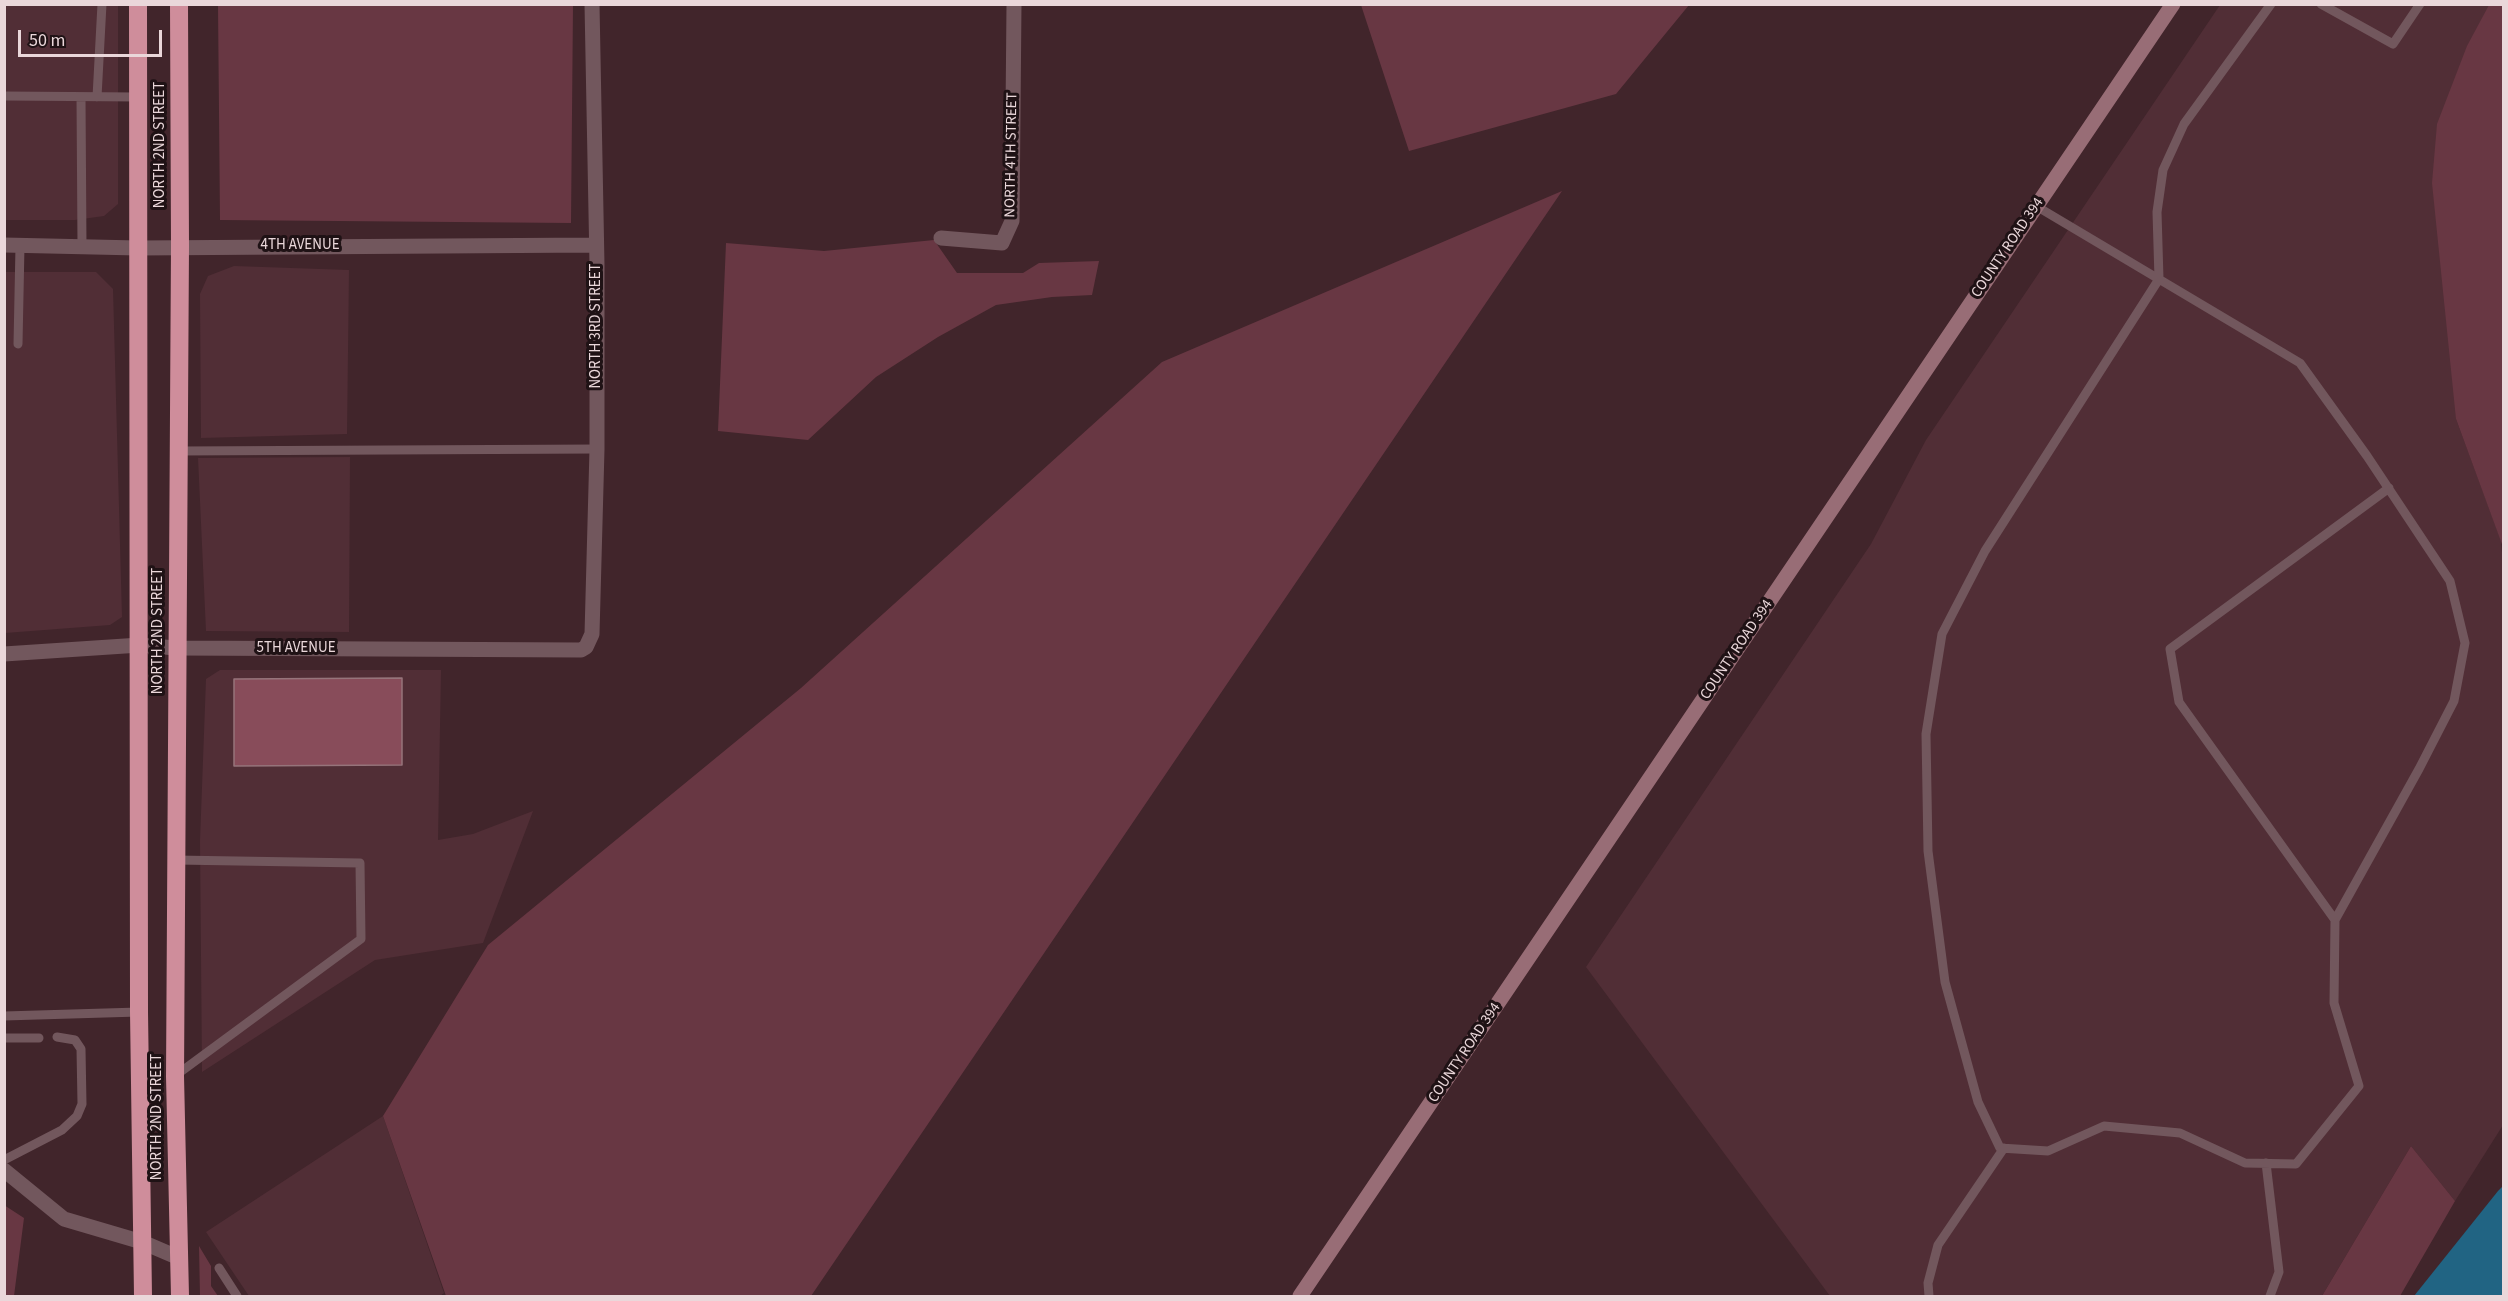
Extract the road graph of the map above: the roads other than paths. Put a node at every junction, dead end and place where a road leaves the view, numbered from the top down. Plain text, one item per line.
1 (102, 4) edge
2 (138, 4) edge
3 (179, 4) edge
4 (592, 4) edge
5 (1014, 4) edge
6 (2173, 4) edge
7 (2271, 4) edge
8 (2321, 4) edge
9 (2420, 4) edge
10 (4, 96) edge
11 (81, 97) junction
12 (97, 97) junction
13 (138, 97) junction
14 (2036, 206) junction
15 (941, 238) dead end
16 (12, 245) edge
17 (595, 245) junction
18 (82, 246) junction
19 (180, 246) junction
20 (138, 248) junction
21 (2159, 279) junction
22 (18, 344) dead end
23 (597, 449) junction
24 (178, 451) junction
25 (2389, 488) junction
26 (140, 645) junction
27 (586, 647) joint
28 (176, 648) junction
29 (4, 654) edge
30 (176, 860) junction
31 (2335, 920) junction
32 (139, 1012) junction
33 (4, 1016) edge
34 (57, 1037) dead end
35 (4, 1038) edge
36 (39, 1038) dead end
37 (175, 1076) junction
38 (2004, 1148) junction
39 (4, 1160) edge
40 (2266, 1164) junction
41 (4, 1170) edge
42 (142, 1242) junction
43 (177, 1257) junction
44 (219, 1268) dead end
45 (143, 1296) edge
46 (180, 1296) edge
47 (237, 1296) edge
48 (1300, 1296) edge
49 (1929, 1296) edge
50 (2270, 1296) edge

1 - 12 lane
2 - 13 highway, NORTH 2ND STREET
3 - 19 highway, NORTH 2ND STREET
4 - 17 street, NORTH 3RD STREET
5 - 15 street, NORTH 4TH STREET
6 - 14 street, COUNTY ROAD 394
7 - 21 lane
8 - 9 lane
10 - 11 lane
11 - 12 lane
11 - 18 lane
12 - 13 lane
13 - 20 highway, NORTH 2ND STREET
14 - 21 lane
14 - 48 street, COUNTY ROAD 394
16 - 18 street, 4TH AVENUE
16 - 22 lane
17 - 19 street, 4TH AVENUE
17 - 23 street, NORTH 3RD STREET
18 - 20 street, 4TH AVENUE
19 - 20 street, 4TH AVENUE
19 - 24 highway, NORTH 2ND STREET
20 - 26 highway, NORTH 2ND STREET
21 - 25 lane
21 - 38 lane
23 - 24 lane
23 - 27 street, NORTH 3RD STREET
24 - 28 highway, NORTH 2ND STREET
25 - 31 lane
25 - 31 lane
26 - 28 street, 5TH AVENUE
26 - 29 street, 5TH AVENUE
26 - 32 highway, NORTH 2ND STREET
27 - 28 street, 5TH AVENUE
28 - 30 highway, NORTH 2ND STREET
30 - 37 highway, NORTH 2ND STREET
30 - 37 lane
31 - 40 lane
32 - 33 lane
32 - 42 highway, NORTH 2ND STREET
34 - 39 lane
35 - 36 lane
37 - 43 highway, NORTH 2ND STREET
38 - 40 lane
38 - 49 lane
40 - 50 lane
41 - 42 street
42 - 43 street
42 - 45 highway, NORTH 2ND STREET
43 - 46 highway, NORTH 2ND STREET
44 - 47 lane

